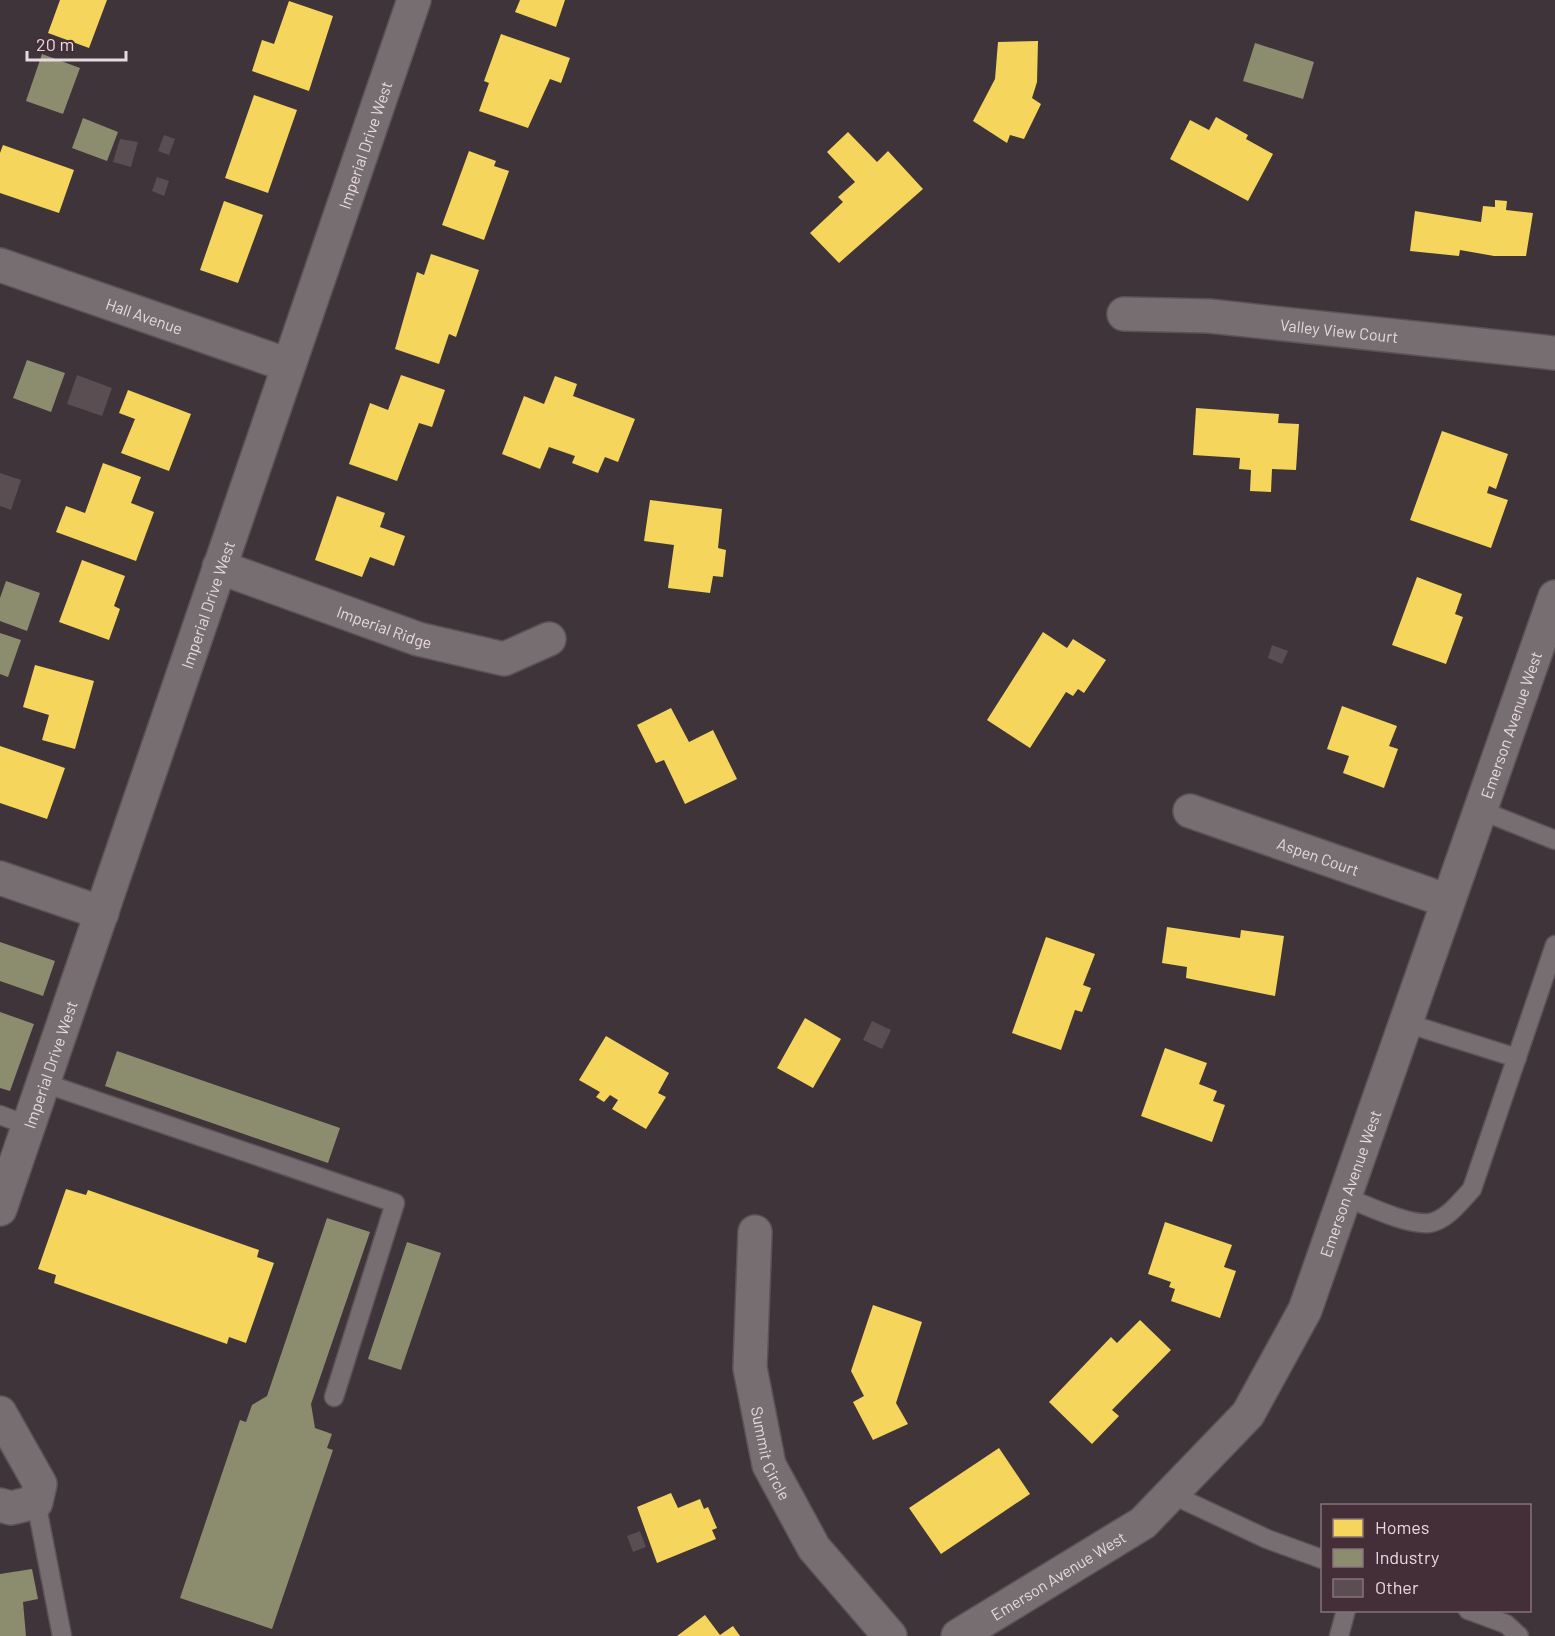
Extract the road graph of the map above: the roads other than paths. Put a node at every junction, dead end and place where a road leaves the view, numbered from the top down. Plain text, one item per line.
1 (414, 0) edge
2 (0, 265) edge
3 (1124, 314) dead end
4 (1555, 353) edge
5 (288, 365) junction
6 (219, 567) junction
7 (1555, 597) edge
8 (549, 639) dead end
9 (1480, 810) junction
10 (1190, 811) dead end
11 (1555, 840) edge
12 (0, 878) edge
13 (1448, 901) junction
14 (102, 913) junction
15 (1555, 945) edge
16 (1406, 1023) junction
17 (1517, 1058) junction
18 (44, 1083) junction
19 (14, 1120) edge
20 (1345, 1197) junction
21 (0, 1209) edge
22 (754, 1232) dead end
23 (334, 1397) dead end
24 (0, 1413) edge
25 (1171, 1494) junction
26 (36, 1502) junction
27 (0, 1505) edge
28 (1321, 1557) edge
29 (1346, 1612) edge
30 (1471, 1612) edge
31 (62, 1636) edge
32 (890, 1636) edge
33 (958, 1636) edge
34 (1339, 1636) edge
35 (1519, 1636) edge

1 - 5 street, Imperial Drive West
2 - 5 street, Hall Avenue
3 - 4 street, Valley View Court
5 - 6 street, Imperial Drive West
6 - 8 street, Imperial Ridge
6 - 14 street, Imperial Drive West
7 - 9 street, Emerson Avenue West
9 - 11 lane
9 - 13 street, Emerson Avenue West
10 - 13 street, Aspen Court
12 - 14 street
13 - 16 street, Emerson Avenue West
14 - 18 street, Imperial Drive West
15 - 17 lane
16 - 17 lane
16 - 20 street, Emerson Avenue West
17 - 20 lane
18 - 19 street, Imperial Drive West
18 - 23 lane
19 - 21 street, Imperial Drive West
20 - 25 street, Emerson Avenue West
22 - 32 street, Summit Circle
24 - 26 street
25 - 28 lane
25 - 33 street, Emerson Avenue West
26 - 27 street
26 - 31 lane
29 - 34 lane
30 - 35 lane

